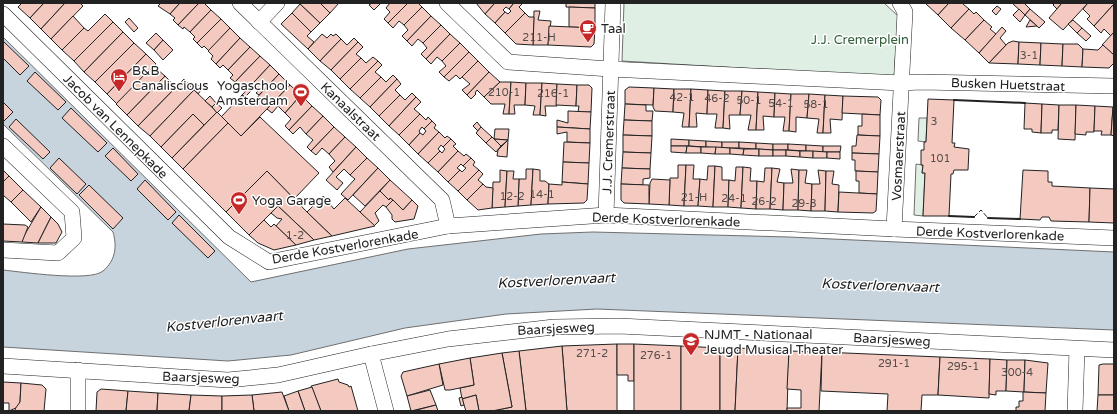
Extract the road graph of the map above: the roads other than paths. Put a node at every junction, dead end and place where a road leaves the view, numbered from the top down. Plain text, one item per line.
1 (240, 3) edge
2 (277, 3) edge
3 (447, 3) edge
4 (613, 3) edge
5 (900, 3) edge
6 (3, 14) edge
7 (259, 22) junction
8 (610, 69) junction
9 (901, 84) junction
10 (1114, 86) edge
11 (3, 146) edge
12 (606, 215) junction
13 (448, 226) junction
14 (894, 229) junction
15 (229, 237) joint
16 (1114, 238) edge
17 (3, 250) edge
18 (1077, 348) junction
19 (1114, 350) edge
20 (371, 354) junction
21 (3, 366) edge
22 (78, 370) junction
23 (78, 411) edge
24 (386, 411) edge
25 (1075, 411) edge

1 - 7 street, Kanaalstraat
2 - 7 street
3 - 8 street
4 - 8 street
5 - 9 street
6 - 15 street, Jacob van Lennepkade
7 - 13 street, Kanaalstraat
8 - 9 street
8 - 12 street, J.J. Cremerstraat
9 - 10 street, Busken Huetstraat
9 - 14 street, Vosmaerstraat
11 - 17 street
12 - 13 street, Derde Kostverlorenkade
12 - 14 street, Derde Kostverlorenkade
13 - 15 street, Derde Kostverlorenkade
14 - 16 street, Derde Kostverlorenkade
18 - 19 street, Baarsjesweg
18 - 20 street, Baarsjesweg
18 - 25 street
20 - 22 street, Baarsjesweg
20 - 24 street
21 - 22 street, Baarsjesweg
22 - 23 street

